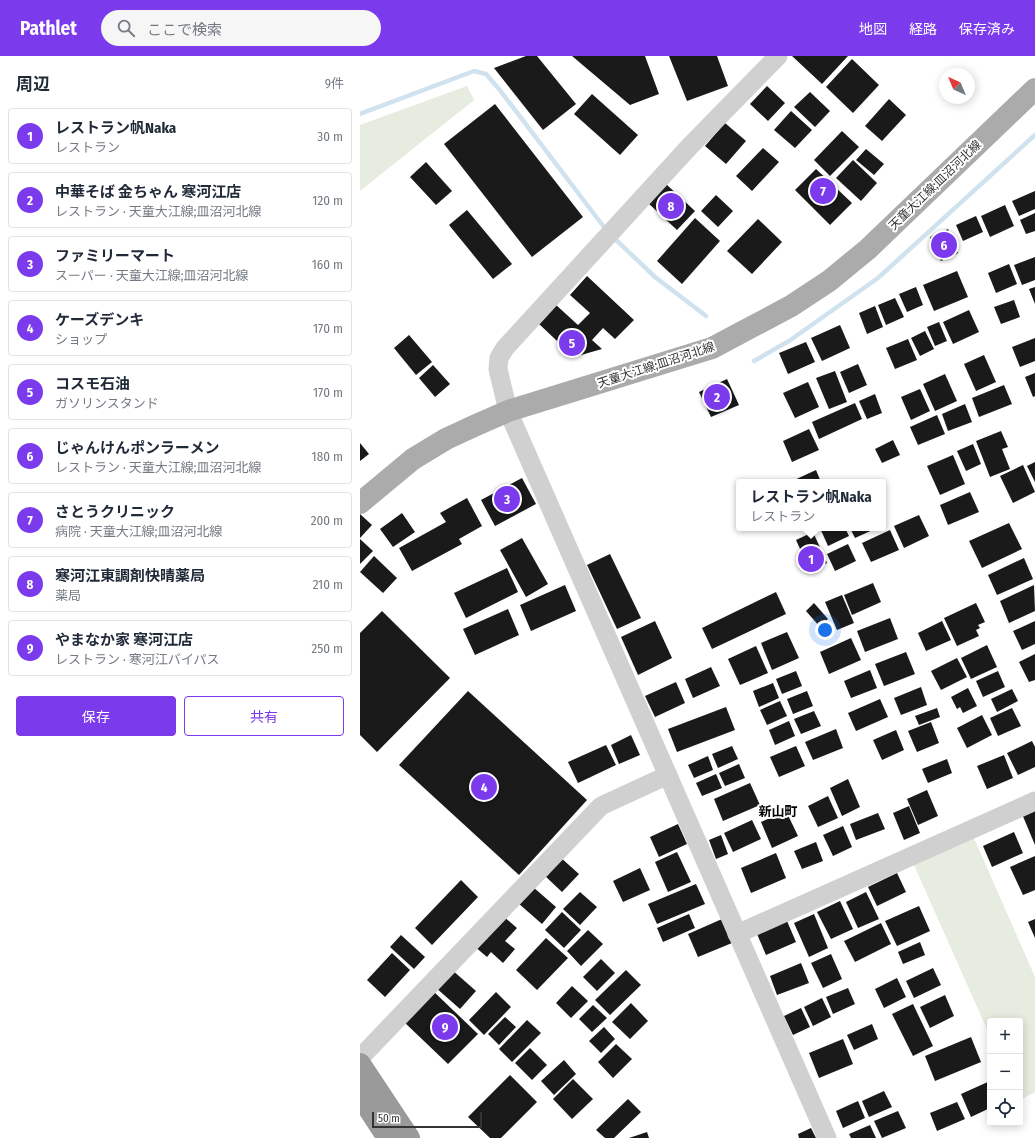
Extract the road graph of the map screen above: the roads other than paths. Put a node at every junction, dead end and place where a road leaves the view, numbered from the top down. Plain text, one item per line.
1 (778, 56) edge
2 (1035, 89) edge
3 (508, 411) junction
4 (360, 503) edge
5 (668, 775) junction
6 (1035, 802) edge
7 (736, 934) junction
8 (360, 1058) edge
9 (360, 1064) edge
10 (360, 1095) edge
11 (388, 1138) edge
12 (409, 1138) edge
13 (827, 1138) edge

1 - 3 street
2 - 3 main road, 天童大江線;皿沼河北線
3 - 4 main road, 天童大江線;皿沼河北線
3 - 5 street
5 - 7 street
5 - 8 street
6 - 7 street
7 - 13 street
9 - 12 highway
10 - 11 highway

